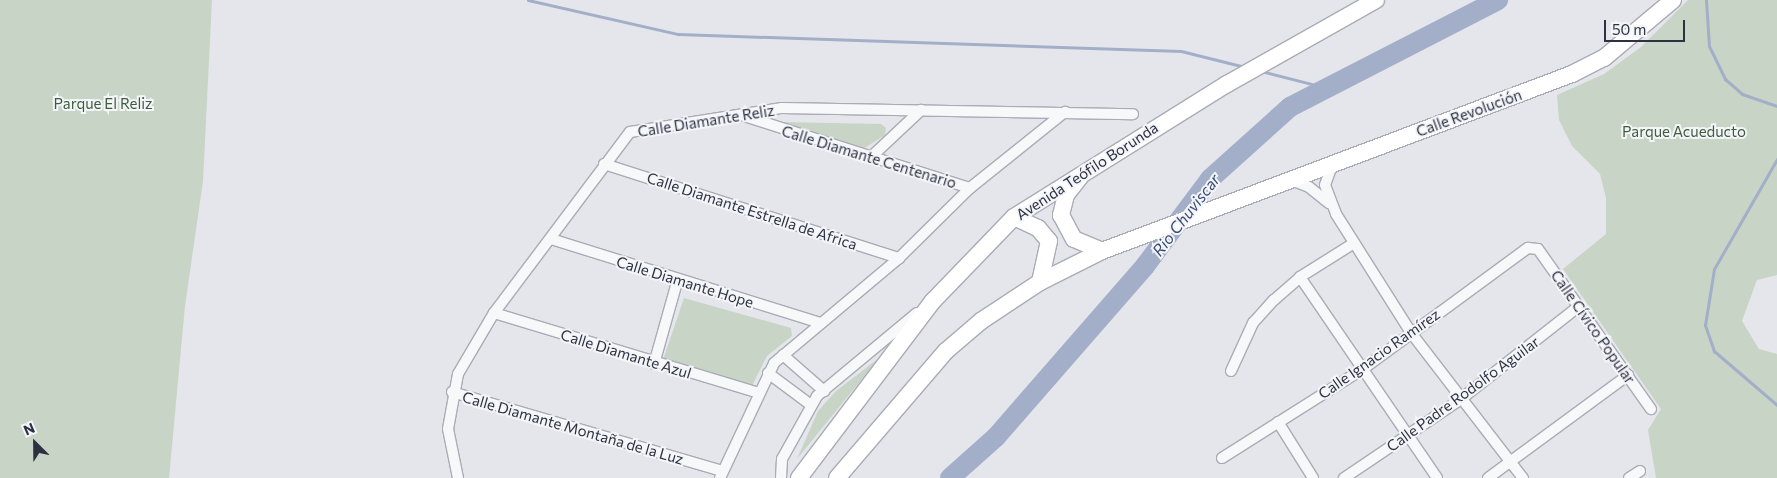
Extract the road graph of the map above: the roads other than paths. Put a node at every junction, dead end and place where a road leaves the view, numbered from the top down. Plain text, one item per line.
1 (1376, 0) edge
2 (1673, 0) edge
3 (921, 110) junction
4 (1065, 112) junction
5 (1133, 114) dead end
6 (741, 115) junction
7 (871, 157) junction
8 (1334, 162) junction
9 (604, 164) junction
10 (1088, 168) junction
11 (1288, 179) junction
12 (970, 188) junction
13 (1332, 206) junction
14 (1014, 217) junction
15 (551, 239) junction
16 (1354, 243) junction
17 (1532, 247) joint
18 (1102, 251) junction
19 (899, 258) junction
20 (1300, 276) junction
21 (677, 282) junction
22 (1040, 282) junction
23 (932, 302) junction
24 (1579, 306) junction
25 (494, 313) junction
26 (820, 323) junction
27 (1412, 334) junction
28 (783, 355) junction
29 (654, 364) junction
30 (1363, 369) junction
31 (1231, 371) dead end
32 (768, 373) junction
33 (1628, 375) junction
34 (824, 390) junction
35 (452, 392) junction
36 (759, 393) junction
37 (1461, 399) junction
38 (811, 405) junction
39 (1651, 409) dead end
40 (1278, 422) junction
41 (1407, 437) junction
42 (1222, 458) dead end
43 (1511, 462) junction
44 (1640, 471) dead end
45 (721, 475) edge
46 (458, 478) edge
47 (781, 478) edge
48 (799, 478) edge
49 (837, 478) edge
50 (1313, 478) edge
51 (1344, 478) edge
52 (1437, 478) edge
53 (1488, 478) edge
54 (1523, 478) edge
55 (1629, 478) edge

1 - 10 main road, Avenida Teófilo Borunda
2 - 8 main road, Calle Revolución
3 - 4 street, Calle Diamante Reliz
3 - 6 street, Calle Diamante Reliz
3 - 7 street
4 - 5 street, Calle Diamante Reliz
4 - 12 street
6 - 7 street, Calle Diamante Centenario
6 - 9 street, Calle Diamante Reliz
7 - 12 street, Calle Diamante Centenario
8 - 11 main road, Calle Revolución
8 - 13 street
9 - 15 street, Calle Diamante Reliz
9 - 19 street, Calle Diamante Estrella de Africa
10 - 14 main road, Avenida Teófilo Borunda
10 - 18 main road
11 - 13 street
11 - 18 main road, Calle Revolución
12 - 19 street
13 - 16 street
14 - 22 main road
14 - 23 main road, Avenida Teófilo Borunda
15 - 21 street, Calle Diamante Hope
15 - 25 street, Calle Diamante Reliz
16 - 20 street
16 - 27 street
17 - 24 street, Calle Cívico Popular
17 - 27 street, Calle Ignacio Ramírez
18 - 22 main road
19 - 26 street
20 - 30 street
20 - 31 street
21 - 26 street, Calle Diamante Hope
21 - 29 street
22 - 49 main road
23 - 34 street
23 - 48 main road, Avenida Teófilo Borunda
24 - 33 street, Calle Cívico Popular
24 - 37 street, Calle Padre Rodolfo Aguilar
25 - 29 street, Calle Diamante Azul
25 - 35 street, Calle Diamante Reliz
26 - 28 street
27 - 30 street, Calle Ignacio Ramírez
27 - 37 street
28 - 32 street
28 - 34 street
29 - 36 street, Calle Diamante Azul
30 - 40 street, Calle Ignacio Ramírez
30 - 41 street
32 - 36 street
32 - 38 street
33 - 39 street, Calle Cívico Popular
33 - 43 street
34 - 38 street
35 - 45 street, Calle Diamante Montaña de la Luz
35 - 46 street, Calle Diamante Reliz
36 - 45 street
37 - 41 street, Calle Padre Rodolfo Aguilar
37 - 43 street
38 - 47 street
40 - 42 street, Calle Ignacio Ramírez
40 - 50 street
41 - 51 street, Calle Padre Rodolfo Aguilar
41 - 52 street
43 - 53 street
43 - 54 street
44 - 55 street

